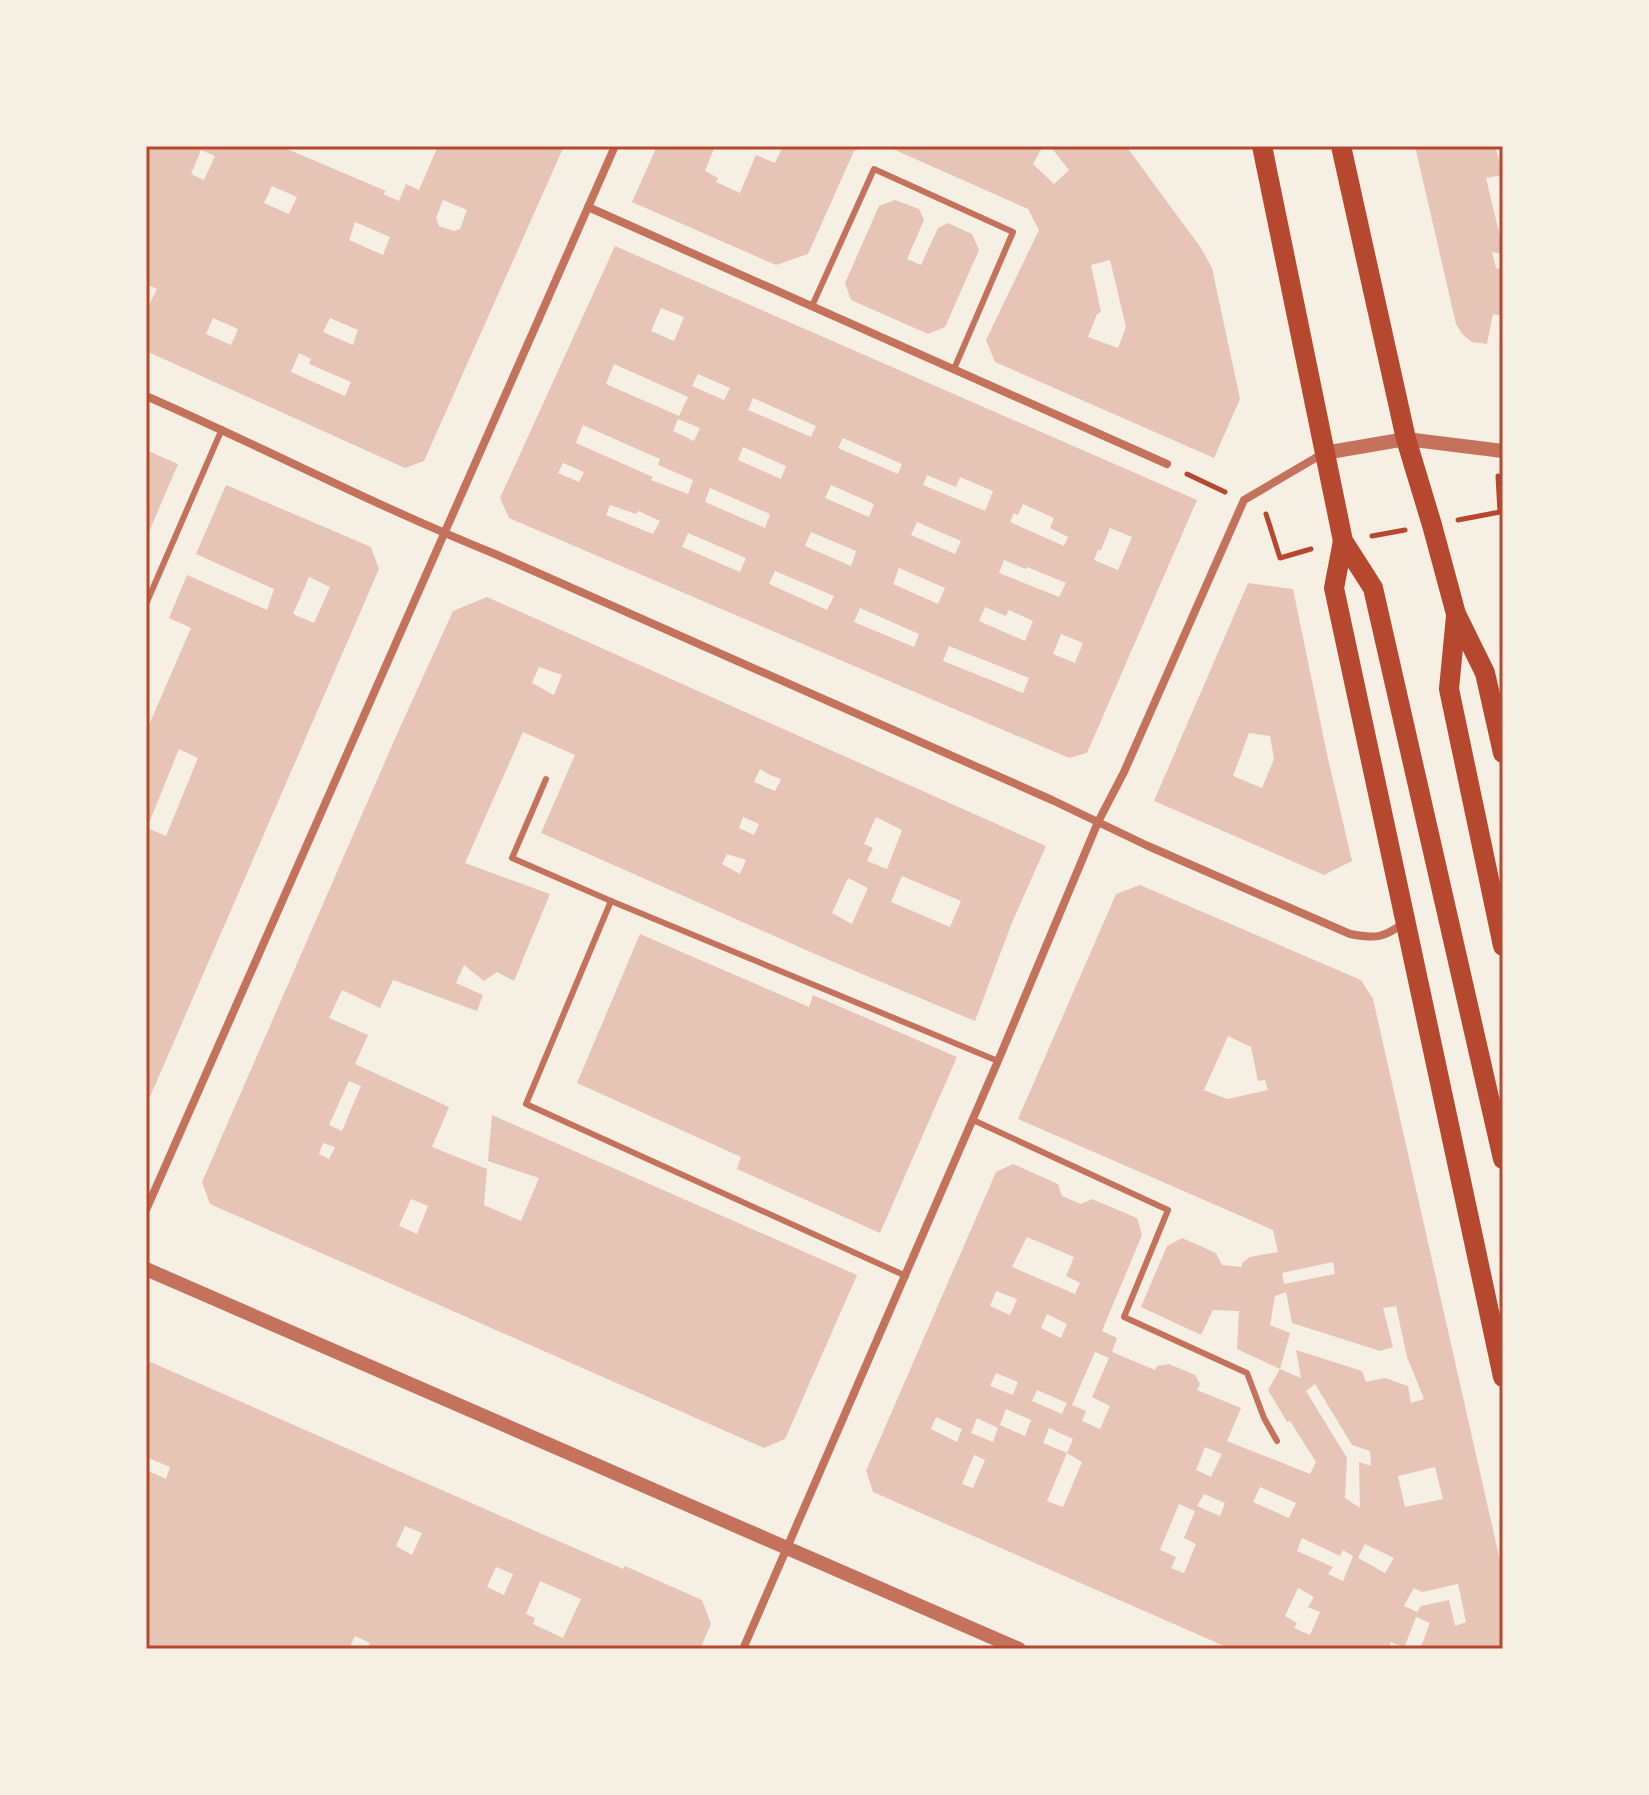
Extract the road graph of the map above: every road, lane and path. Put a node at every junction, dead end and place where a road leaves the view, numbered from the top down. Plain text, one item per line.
1 (615, 146) edge
2 (1262, 146) edge
3 (1341, 146) edge
4 (588, 207) junction
5 (812, 306) junction
6 (954, 369) junction
7 (146, 396) edge
8 (222, 429) junction
9 (1406, 439) junction
10 (1500, 451) edge
11 (1324, 453) junction
12 (1167, 464) joint
13 (1259, 490) junction
14 (1244, 500) junction
15 (1432, 525) junction
16 (443, 533) junction
17 (1343, 541) junction
18 (146, 604) edge
19 (1456, 614) junction
20 (1503, 753) edge
21 (546, 779) dead end
22 (1098, 822) junction
23 (611, 901) junction
24 (1405, 922) junction
25 (1503, 946) edge
26 (998, 1061) junction
27 (973, 1120) junction
28 (1503, 1159) edge
29 (146, 1210) edge
30 (146, 1269) edge
31 (906, 1276) junction
32 (1503, 1377) edge
33 (1277, 1441) dead end
34 (788, 1548) junction
35 (743, 1649) edge
36 (1019, 1649) edge

1 - 4 street
2 - 11 main road
3 - 9 main road
4 - 5 street
4 - 16 street
5 - 6 street
5 - 6 lane
6 - 12 street
7 - 8 street
8 - 16 street
8 - 18 lane
9 - 10 street
9 - 11 street
9 - 15 main road
10 - 15 path
11 - 13 street
11 - 17 main road
12 - 14 path
13 - 14 street
13 - 17 path
14 - 22 street
15 - 17 path
15 - 19 main road
16 - 22 street
16 - 29 street
17 - 24 main road
17 - 28 main road
19 - 20 main road
19 - 25 main road
21 - 23 lane
22 - 24 street
22 - 26 street
23 - 26 lane
23 - 31 lane
24 - 32 main road
26 - 27 street
27 - 31 street
27 - 33 lane
30 - 34 street
31 - 34 street
34 - 35 street
34 - 36 street

